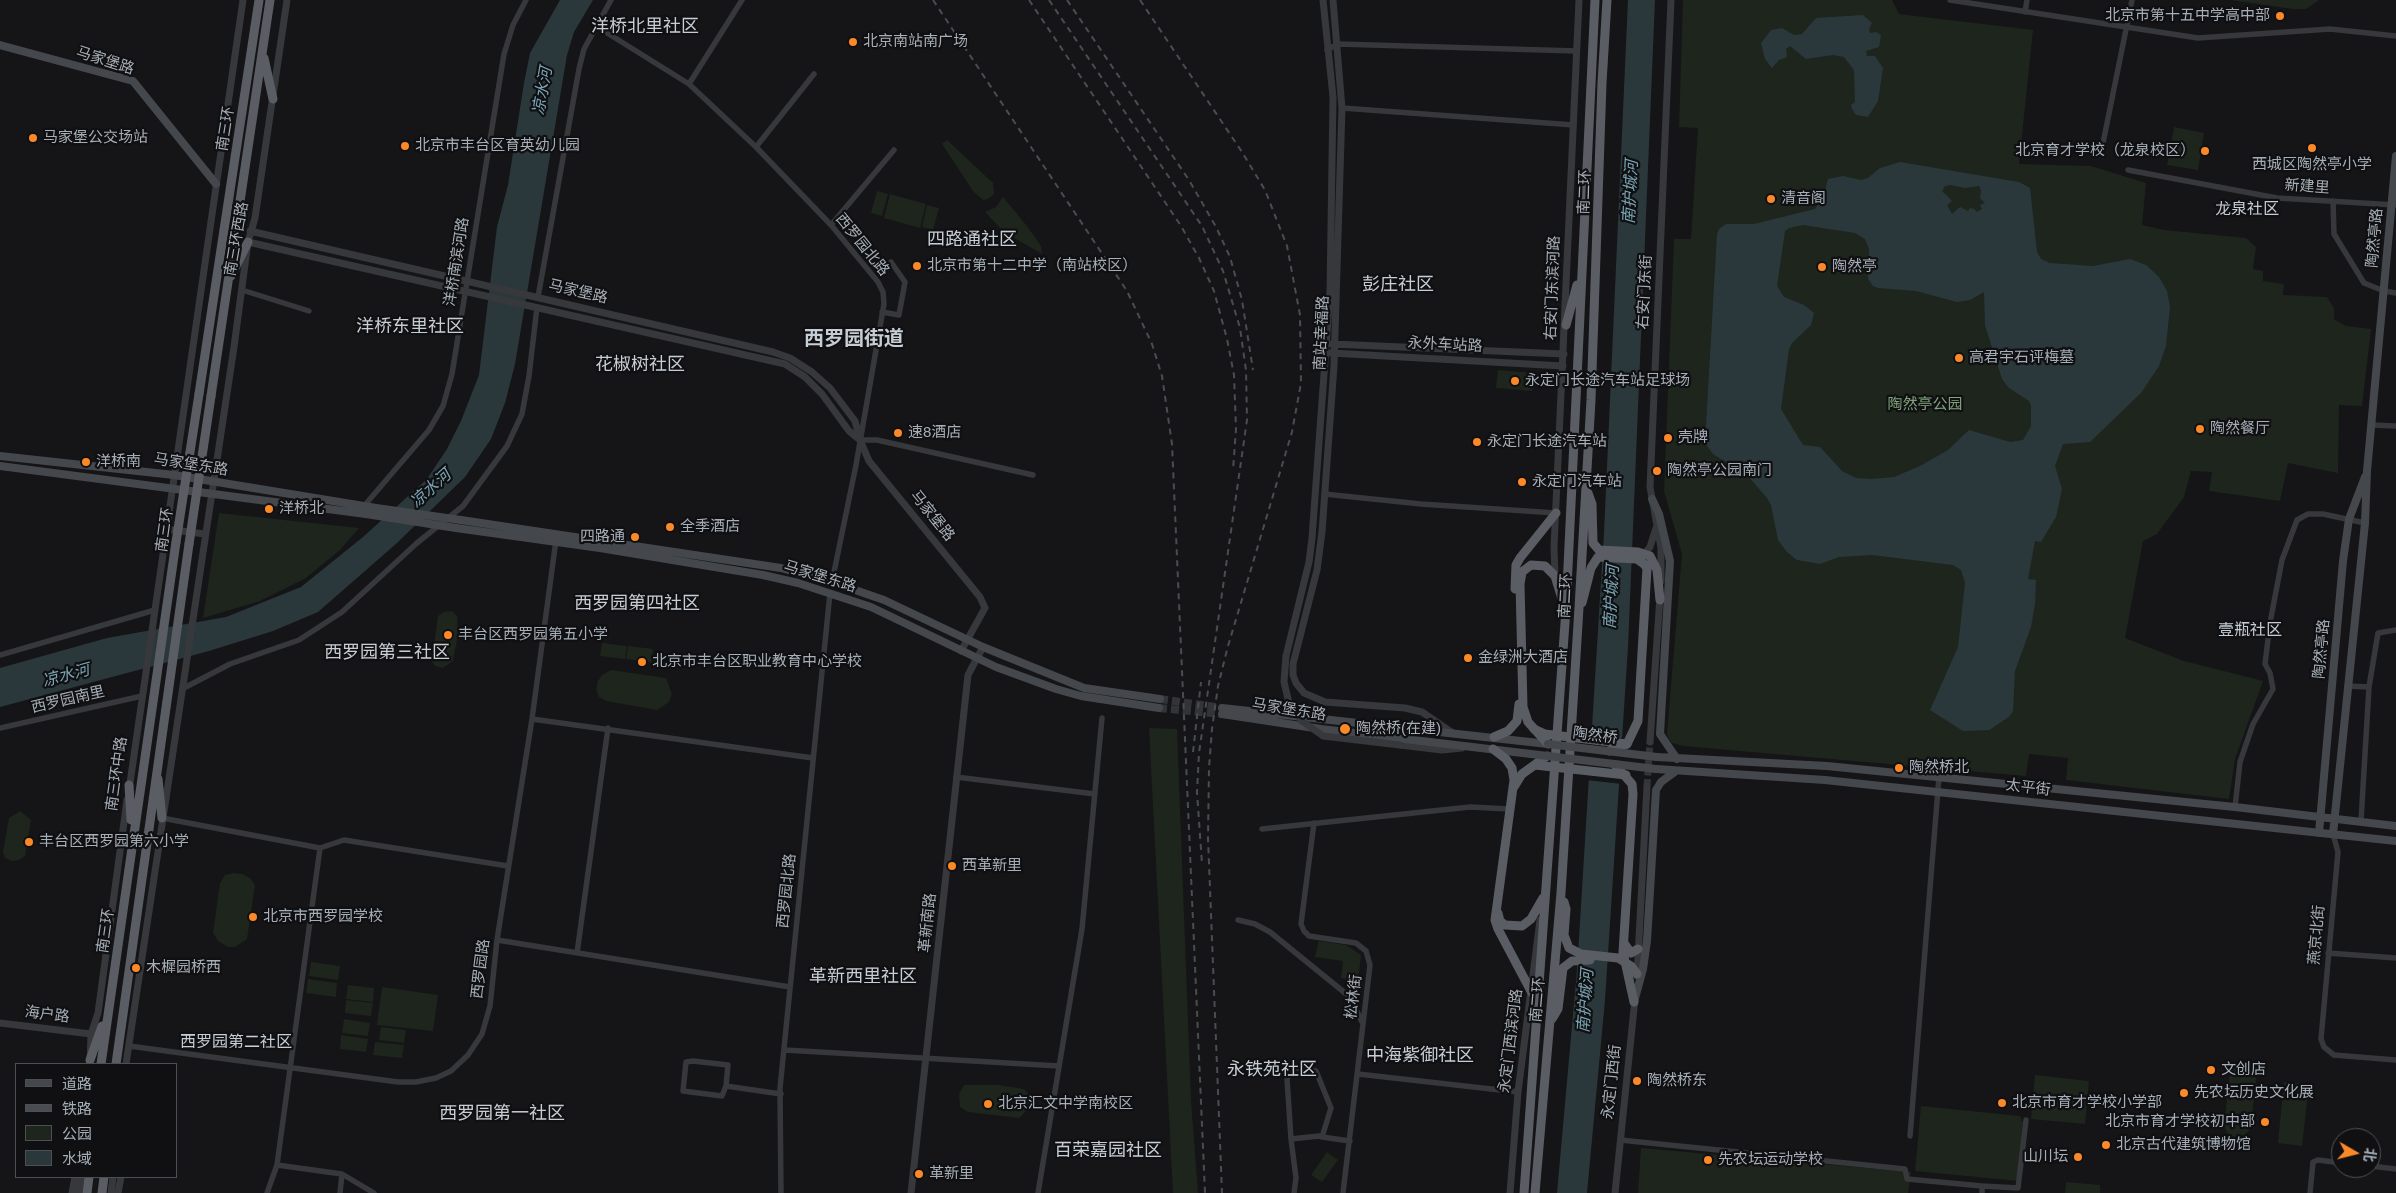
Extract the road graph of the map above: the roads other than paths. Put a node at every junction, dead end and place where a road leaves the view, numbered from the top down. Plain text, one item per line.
1 (243, 0) edge
2 (259, 0) edge
3 (270, 0) edge
4 (287, 0) edge
5 (526, 0) edge
6 (611, 0) edge
7 (742, 0) edge
8 (1323, 0) edge
9 (1333, 0) edge
10 (1579, 0) edge
11 (1595, 0) edge
12 (1607, 0) edge
13 (1671, 0) edge
14 (1950, 0) edge
15 (2027, 0) edge
16 (2132, 0) edge
17 (2026, 12) junction
18 (596, 26) junction
19 (2128, 28) junction
20 (2396, 36) edge
21 (1338, 44) junction
22 (0, 45) edge
23 (1327, 50) junction
24 (262, 52) junction
25 (1577, 52) junction
26 (814, 74) dead end
27 (690, 84) junction
28 (272, 100) junction
29 (1342, 108) junction
30 (1574, 125) junction
31 (2104, 143) dead end
32 (756, 147) junction
33 (894, 150) dead end
34 (2396, 156) edge
35 (2128, 170) dead end
36 (216, 184) junction
37 (2333, 201) junction
38 (2394, 205) edge
39 (831, 225) junction
40 (250, 231) junction
41 (248, 242) junction
42 (891, 262) dead end
43 (1581, 268) junction
44 (467, 280) junction
45 (228, 283) junction
46 (242, 290) junction
47 (466, 290) junction
48 (2384, 291) junction
49 (2396, 293) edge
50 (538, 297) junction
51 (537, 307) junction
52 (309, 311) dead end
53 (882, 312) junction
54 (1566, 325) junction
55 (1326, 344) junction
56 (1335, 344) junction
57 (1326, 353) junction
58 (1334, 353) junction
59 (1564, 354) junction
60 (1563, 366) junction
61 (2372, 425) junction
62 (2396, 426) edge
63 (860, 440) junction
64 (0, 456) edge
65 (0, 466) edge
66 (2367, 471) junction
67 (1033, 475) dead end
68 (174, 476) junction
69 (213, 482) junction
70 (1586, 486) junction
71 (172, 487) junction
72 (211, 493) junction
73 (1324, 494) junction
74 (1652, 500) junction
75 (365, 510) junction
76 (1556, 513) junction
77 (2349, 519) junction
78 (2365, 523) junction
79 (1657, 525) junction
80 (166, 529) junction
81 (205, 534) junction
82 (556, 539) junction
83 (1599, 553) junction
84 (1640, 555) junction
85 (1555, 576) junction
86 (832, 582) junction
87 (830, 593) junction
88 (1660, 600) junction
89 (1579, 608) junction
90 (1566, 609) junction
91 (156, 610) junction
92 (2396, 630) edge
93 (967, 640) junction
94 (983, 647) junction
95 (961, 651) junction
96 (0, 655) edge
97 (978, 659) junction
98 (2347, 686) junction
99 (2369, 688) junction
100 (182, 689) junction
101 (142, 696) junction
102 (1160, 699) tunnel mouth
103 (1159, 708) tunnel mouth
104 (1102, 718) dead end
105 (532, 719) junction
106 (0, 728) edge
107 (608, 728) junction
108 (1534, 729) junction
109 (1454, 735) junction
110 (1494, 737) junction
111 (1650, 742) tunnel mouth
112 (1531, 743) joint
113 (1548, 744) junction
114 (1627, 744) junction
115 (1471, 746) junction
116 (1493, 749) junction
117 (1608, 752) junction
118 (1531, 754) joint
119 (1547, 756) junction
120 (1657, 757) joint
121 (813, 758) junction
122 (1677, 759) junction
123 (157, 761) junction
124 (1534, 765) junction
125 (1616, 765) junction
126 (1656, 769) joint
127 (1676, 771) junction
128 (1626, 775) junction
129 (956, 777) junction
130 (1939, 777) junction
131 (129, 785) junction
132 (1647, 786) tunnel mouth
133 (1514, 787) junction
134 (1937, 792) junction
135 (1095, 794) junction
136 (2235, 807) junction
137 (1510, 810) junction
138 (2321, 817) junction
139 (162, 818) junction
140 (2334, 818) junction
141 (2361, 821) junction
142 (1314, 822) junction
143 (2396, 826) edge
144 (1262, 829) dead end
145 (2319, 833) junction
146 (2333, 834) junction
147 (133, 840) junction
148 (2396, 841) edge
149 (320, 848) junction
150 (508, 866) junction
151 (1546, 892) junction
152 (1561, 893) junction
153 (1496, 906) junction
154 (1238, 920) dead end
155 (497, 940) junction
156 (1624, 943) junction
157 (1638, 950) junction
158 (577, 953) junction
159 (2328, 953) junction
160 (2396, 958) edge
161 (1613, 959) junction
162 (1626, 963) junction
163 (1633, 975) junction
164 (790, 987) junction
165 (1532, 993) junction
166 (1634, 1002) junction
167 (108, 1010) junction
168 (0, 1023) edge
169 (1363, 1024) junction
170 (1550, 1024) junction
171 (91, 1034) junction
172 (129, 1046) junction
173 (785, 1050) junction
174 (927, 1059) junction
175 (2396, 1060) edge
176 (90, 1062) edge
177 (101, 1063) edge
178 (116, 1063) edge
179 (126, 1063) edge
180 (1059, 1066) junction
181 (291, 1068) junction
182 (1358, 1074) junction
183 (726, 1086) junction
184 (1518, 1092) junction
185 (781, 1094) junction
186 (2026, 1120) dead end
187 (1910, 1136) dead end
188 (1322, 1137) junction
189 (1292, 1139) junction
190 (1350, 1140) junction
191 (1620, 1140) junction
192 (2331, 1162) edge
193 (277, 1165) junction
194 (2381, 1167) edge
195 (2396, 1169) edge
196 (342, 1174) junction
197 (75, 1178) edge
198 (81, 1178) edge
199 (89, 1178) edge
200 (104, 1178) edge
201 (113, 1178) edge
202 (120, 1178) edge
203 (1982, 1186) junction
204 (72, 1193) edge
205 (79, 1193) edge
206 (87, 1193) edge
207 (102, 1193) edge
208 (111, 1193) edge
209 (118, 1193) edge
210 (267, 1193) edge
211 (340, 1193) edge
212 (374, 1193) edge
213 (782, 1193) edge
214 (911, 1193) edge
215 (1038, 1193) edge
216 (1294, 1193) edge
217 (1343, 1193) edge
218 (1510, 1193) edge
219 (1524, 1193) edge
220 (1536, 1193) edge
221 (1615, 1193) edge
222 (1982, 1193) edge
223 (2310, 1193) edge

1 - 36 street, 南三环西路
2 - 147 highway, 南三环, bridge
3 - 24 highway, 南三环
4 - 28 street, 南三环西路
5 - 44 street, 洋桥南滨河路
6 - 18 street
7 - 27 street
8 - 23 street, 南站幸福路
9 - 21 street, 南站幸福路
10 - 25 street, 右安门东滨河路
11 - 43 highway, 南二环
12 - 70 highway, 南二环
13 - 74 street, 右安门东街
14 - 17 street
15 - 17 street
16 - 19 street
17 - 19 street
18 - 27 street, 西罗园北路
18 - 50 street
19 - 20 street
19 - 31 street
21 - 23 street
21 - 25 street
21 - 29 street, 南站幸福路
22 - 36 main road, 马家堡路
23 - 55 street, 南站幸福路
24 - 28 highway
24 - 45 highway, 南三环
25 - 30 street, 右安门东滨河路
26 - 32 street
27 - 32 street, 西罗园北路
28 - 40 street, 南三环西路
29 - 30 street
29 - 56 street, 南站幸福路
30 - 54 street, 右安门东滨河路
32 - 39 street, 西罗园北路
33 - 39 street
34 - 38 main road, 陶然亭路
35 - 37 street, 新建里
36 - 68 street, 南三环西路
37 - 38 street, 新建里
37 - 48 street
38 - 48 main road, 陶然亭路
39 - 53 street, 西罗园北路
40 - 41 street, 南三环西路
40 - 44 street, 马家堡路
41 - 45 highway
41 - 46 street, 南三环西路
41 - 47 street, 马家堡路
42 - 53 street
43 - 54 highway
43 - 90 highway, 南二环
44 - 47 street, 洋桥南滨河路
44 - 50 street, 马家堡路
45 - 123 highway, 南三环, bridge
46 - 52 street
46 - 69 street, 南三环西路
47 - 51 street, 马家堡路
47 - 75 street, 洋桥南滨河路
48 - 49 street
48 - 61 main road, 陶然亭路
50 - 63 street, 马家堡路
51 - 63 street, 马家堡路
51 - 100 street
53 - 63 street, 西罗园北路
54 - 59 street, 右安门东滨河路
55 - 56 street, 永外车站路
55 - 57 street, 南站幸福路
56 - 58 street, 南站幸福路
56 - 59 street, 永外车站路
57 - 58 street, 永外车站路
57 - 115 street, 南站幸福路, bridge
58 - 60 street, 永外车站路
58 - 73 street, 南站幸福路
59 - 60 street, 右安门东滨河路
60 - 76 street, 右安门东滨河路
61 - 62 street
61 - 66 main road, 陶然亭路
63 - 67 street
63 - 86 street, 西罗园北路
63 - 93 street, 马家堡路
64 - 68 main road, 马家堡东路
65 - 71 main road, 马家堡东路
66 - 77 main road, 陶然亭路
66 - 78 main road, 陶然亭路
68 - 69 main road, 马家堡东路
68 - 71 street, 南三环西路
69 - 72 street, 南三环西路
69 - 75 main road, 马家堡东路
70 - 83 highway
70 - 89 highway, 南二环
71 - 72 main road, 马家堡东路
71 - 80 street, 南三环中路
72 - 75 main road, 马家堡东路
72 - 81 street
73 - 76 street
73 - 109 street, 南站幸福路
74 - 79 street, 右安门东街
74 - 122 main road
75 - 82 main road, 马家堡东路, bridge
75 - 82 main road, 马家堡东路, bridge
76 - 85 street, 右安门东滨河路
76 - 110 highway
77 - 78 street
77 - 136 street
77 - 138 main road, 陶然亭路
78 - 98 main road, 陶然亭路
79 - 84 street
79 - 88 street, 右安门东街
80 - 81 street
80 - 91 street, 南三环中路
81 - 100 street
82 - 86 main road, 马家堡东路
82 - 87 main road, 马家堡东路
82 - 105 street, 西罗园路
83 - 84 highway
83 - 89 highway
84 - 88 highway
84 - 114 highway
85 - 90 highway
85 - 108 highway
86 - 93 main road, 马家堡东路
87 - 95 main road, 马家堡东路
87 - 121 street, 西罗园北路
88 - 111 street, 右安门东街
89 - 152 highway, 南二环
90 - 151 highway, 南二环
91 - 96 street
91 - 101 street, 南三环中路
92 - 99 street
93 - 94 main road, 马家堡东路
93 - 95 street
94 - 97 street, 革新南路
94 - 102 main road, 马家堡东路
95 - 97 main road, 马家堡东路
97 - 103 main road, 马家堡东路
97 - 129 street, 革新南路
98 - 99 street
98 - 140 main road, 陶然亭路
99 - 141 street
100 - 139 street
101 - 106 street, 西罗园南里
101 - 131 street, 南三环中路
104 - 135 street
105 - 107 street
105 - 150 street, 西罗园路
107 - 121 street
107 - 158 street
108 - 113 highway, bridge
108 - 114 highway, bridge
109 - 110 main road, 马家堡东路
109 - 115 main road, 马家堡东路
110 - 112 main road, 马家堡东路
112 - 113 main road, 陶然桥
113 - 117 main road, 陶然桥, bridge
114 - 117 highway, bridge
115 - 116 main road, 马家堡东路
116 - 118 main road, 马家堡东路
116 - 133 highway
117 - 120 main road, 陶然桥, bridge
118 - 119 main road, 陶然桥, bridge
119 - 124 highway, bridge
119 - 125 main road, 陶然桥, bridge
120 - 122 main road, 太平街
121 - 164 street, 西罗园北路
122 - 130 main road, 太平街
123 - 139 highway
123 - 178 highway, 南三环
124 - 128 highway, bridge
124 - 133 highway
125 - 126 main road, 陶然桥, bridge
125 - 128 highway, bridge
126 - 127 main road, 太平街
127 - 134 main road, 太平街
127 - 166 main road
128 - 156 highway
129 - 135 street
129 - 174 street, 革新南路
130 - 134 street
130 - 136 main road, 太平街
131 - 147 highway
131 - 171 street, 南三环中路
132 - 157 street
133 - 137 highway
134 - 145 main road, 太平街
134 - 187 street
135 - 180 street
136 - 138 main road, 太平街
137 - 142 street
137 - 153 highway
138 - 140 main road, 太平街
138 - 145 main road, 陶然亭路
139 - 149 street
139 - 172 street
140 - 141 main road, 太平街
140 - 146 main road, 陶然亭路
141 - 143 main road, 太平街
142 - 144 street
142 - 169 street, 松林街
145 - 146 main road, 太平街
146 - 148 main road, 太平街
146 - 159 street, 燕京北街
147 - 167 highway, 南三环
149 - 150 street
149 - 181 street
150 - 155 street, 西罗园路
151 - 153 highway
151 - 165 street, 永定门西滨河路
151 - 219 highway, 南二环
152 - 161 highway
152 - 170 highway, 南二环
153 - 165 highway
154 - 169 street
155 - 158 street
155 - 181 street, 西罗园路
156 - 157 highway
156 - 161 highway
156 - 162 highway
157 - 163 street
158 - 164 street
159 - 160 street
159 - 175 street, 燕京北街
161 - 162 highway
161 - 163 highway
161 - 170 highway
162 - 163 highway
163 - 166 highway
164 - 173 street, 西罗园北路
165 - 184 street, 永定门西滨河路
166 - 191 street, 永定门西街
167 - 176 highway
167 - 177 highway, 南三环
168 - 171 street, 海户路
169 - 182 street, 松林街
170 - 220 highway, 南二环
171 - 176 street, 南三环中路
172 - 179 street
172 - 181 street, 西罗园路
173 - 174 street
173 - 185 street, 西罗园北路
174 - 180 street
174 - 214 street, 革新南路
180 - 215 street
181 - 193 street
182 - 184 street
182 - 190 street, 松林街
183 - 183 street
183 - 185 street
184 - 218 street, 永定门西滨河路
185 - 213 street, 西罗园北路
186 - 203 street
188 - 189 street
188 - 189 street
188 - 190 street
189 - 216 street
190 - 217 street, 松林街
191 - 203 street
191 - 221 street, 永定门西街
192 - 223 street
193 - 196 street
193 - 210 street
194 - 195 street
196 - 211 street
196 - 212 street
197 - 204 street
198 - 205 street
199 - 206 highway
200 - 207 highway
201 - 208 street
202 - 209 street
203 - 222 street

